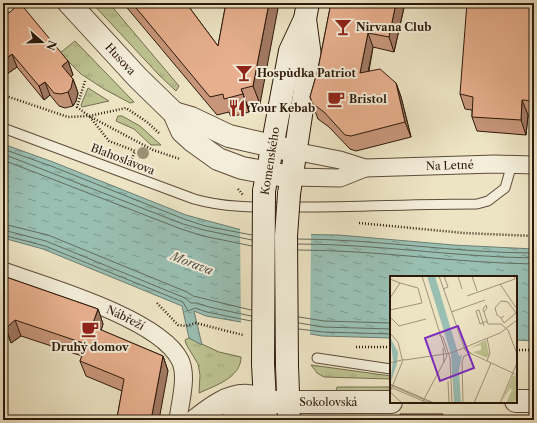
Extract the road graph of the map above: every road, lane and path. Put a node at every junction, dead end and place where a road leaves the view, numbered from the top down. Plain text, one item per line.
1 (69, 3) edge
2 (307, 11) edge
3 (85, 81) dead end
4 (3, 95) edge
5 (126, 108) dead end
6 (174, 113) junction
7 (89, 116) junction
8 (3, 128) edge
9 (272, 146) junction
10 (135, 151) dead end
11 (294, 151) junction
12 (182, 159) dead end
13 (512, 164) junction
14 (534, 165) edge
15 (365, 168) junction
16 (265, 183) junction
17 (290, 185) junction
18 (353, 222) dead end
19 (534, 236) edge
20 (3, 271) edge
21 (157, 303) dead end
22 (196, 323) dead end
23 (517, 350) edge
24 (534, 350) edge
25 (317, 358) dead end
26 (390, 369) edge
27 (517, 401) edge
28 (534, 401) edge
29 (390, 402) edge
30 (266, 411) edge
31 (288, 411) edge
32 (178, 420) edge
33 (196, 420) edge
34 (233, 420) edge

1 - 6 main road, Husova
2 - 9 main road, Komenského
2 - 11 main road, Komenského
3 - 7 path
4 - 7 path
5 - 7 path
6 - 9 main road, Husova
6 - 16 main road, Husova
7 - 10 path
7 - 12 path
8 - 13 lane, Blahoslavova
9 - 11 main road, Husova
9 - 16 main road, Komenského
11 - 15 street, Na Letné
11 - 17 main road, Komenského
13 - 14 street, Na Letné
13 - 15 street, Na Letné
15 - 17 street, Na Letné
16 - 17 main road, Husova
16 - 30 main road, Komenského, bridge
17 - 31 main road, Komenského, bridge
18 - 19 path
20 - 32 street, Nábřeží
21 - 22 path
23 - 24 path
25 - 26 lane
27 - 28 main road
29 - 31 main road, Sokolovská
30 - 31 main road, Sokolovská
30 - 33 main road, Sokolovská
30 - 34 main road

